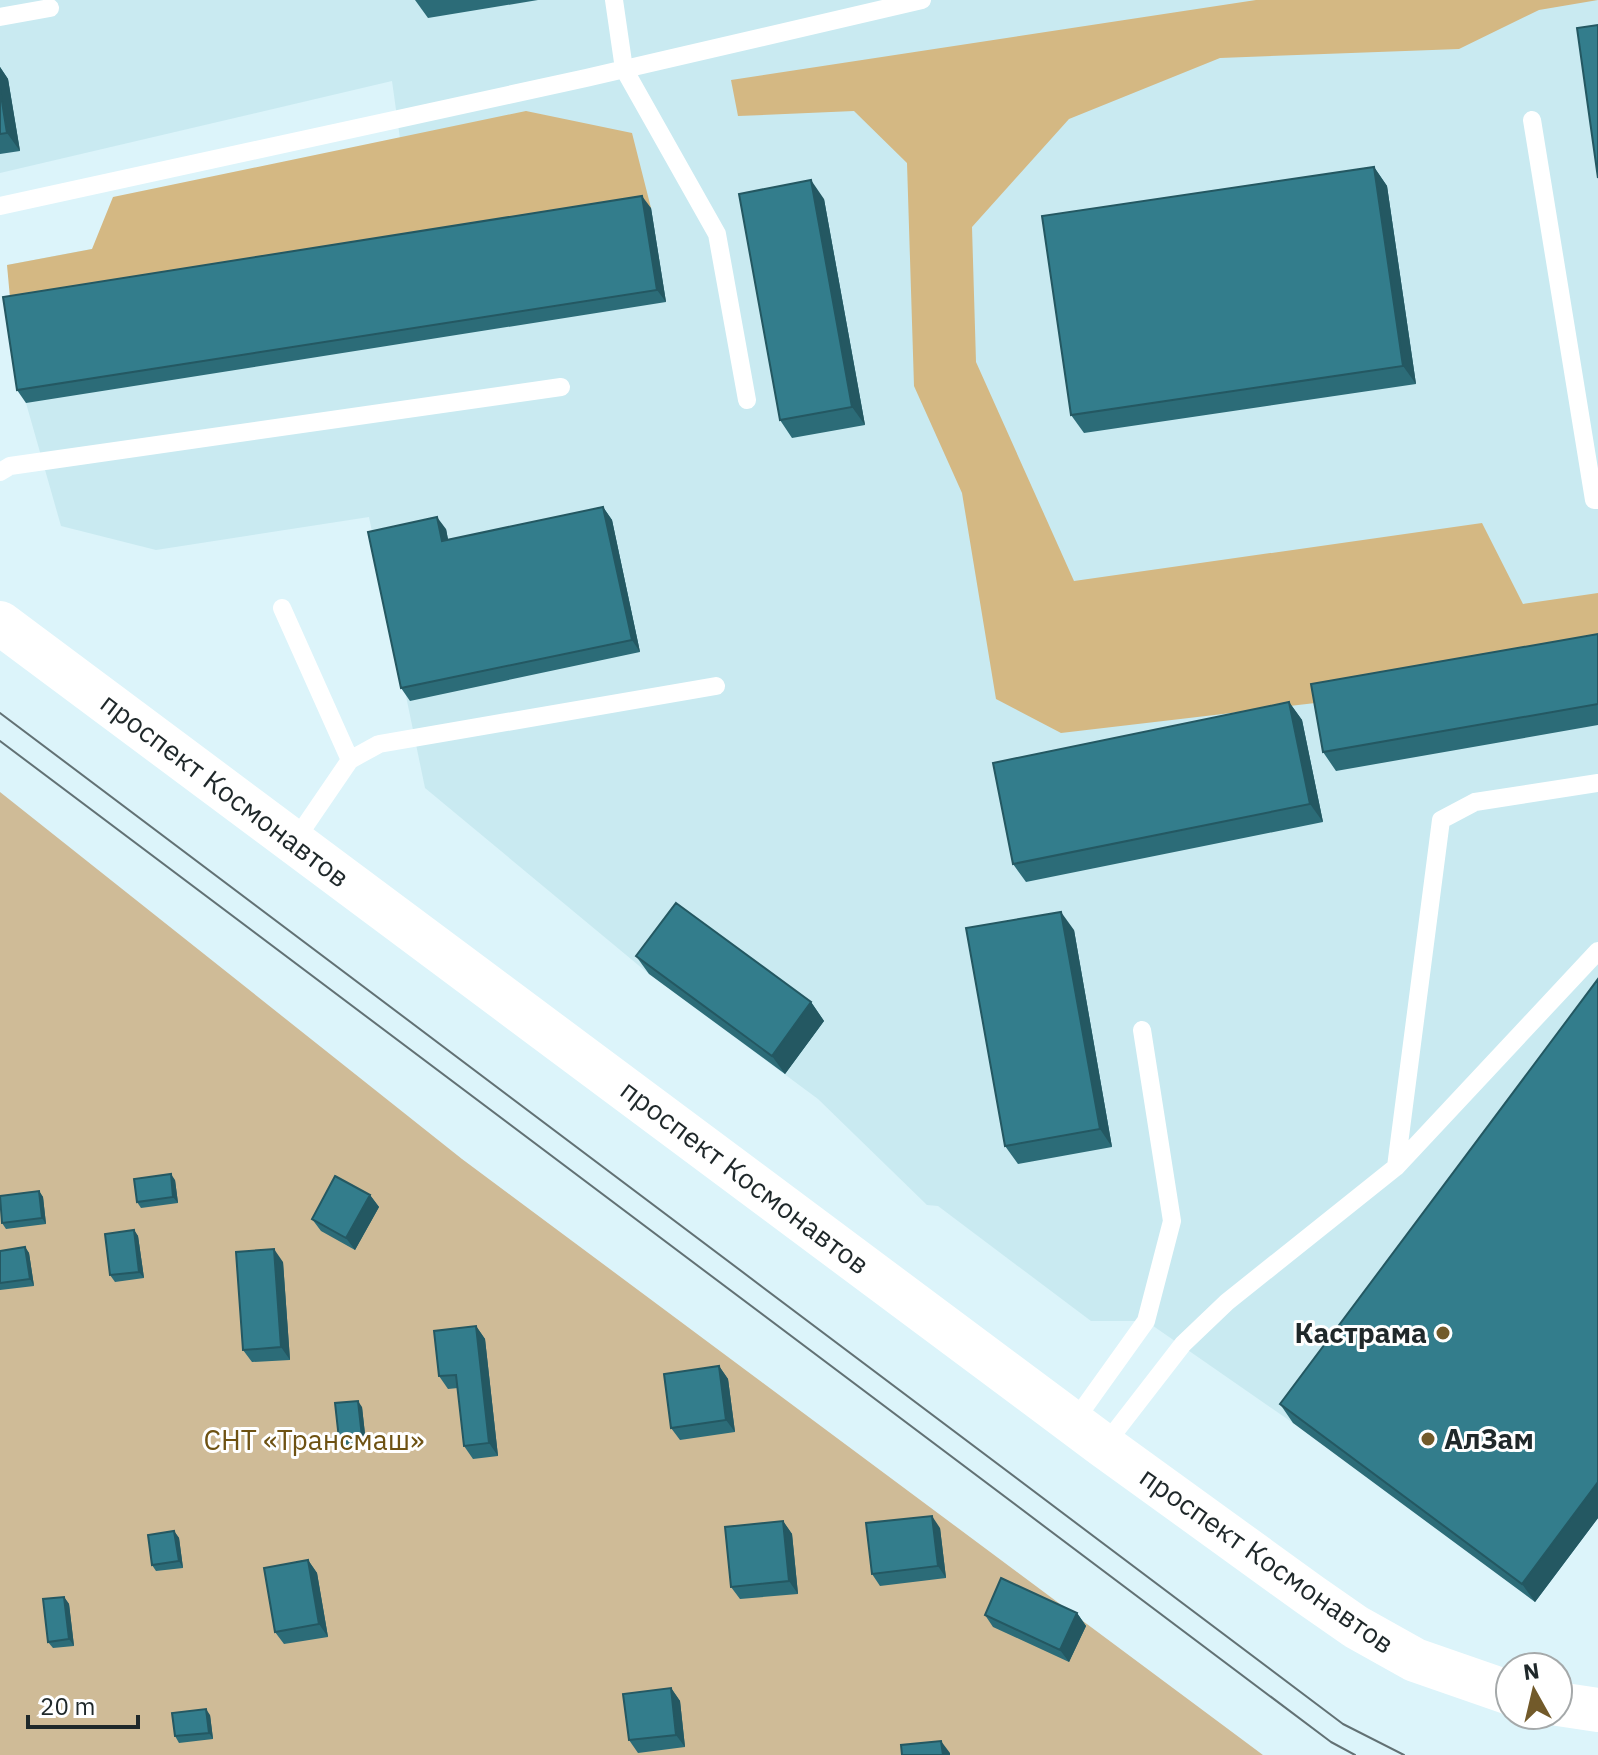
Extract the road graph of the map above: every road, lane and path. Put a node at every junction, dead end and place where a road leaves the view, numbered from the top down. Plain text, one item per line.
1 (614, 0) edge
2 (922, 0) edge
3 (894, 3) edge
4 (50, 8) dead end
5 (0, 17) edge
6 (624, 69) junction
7 (1532, 120) dead end
8 (0, 206) edge
9 (561, 387) dead end
10 (747, 400) dead end
11 (0, 472) edge
12 (1598, 500) edge
13 (282, 608) dead end
14 (0, 623) edge
15 (716, 686) dead end
16 (350, 760) junction
17 (1598, 783) edge
18 (294, 842) junction
19 (1598, 951) edge
20 (1142, 1030) dead end
21 (1396, 1167) junction
22 (1089, 1435) junction
23 (1494, 1687) edge
24 (1574, 1706) edge
25 (1598, 1710) edge

1 - 6 lane
2 - 3 lane
3 - 6 lane
4 - 5 lane
6 - 8 lane
6 - 10 lane
7 - 12 lane
9 - 11 lane
13 - 16 lane
14 - 18 main road, проспект Космонавтов
15 - 16 lane
16 - 18 lane
17 - 21 lane
18 - 22 main road, проспект Космонавтов
19 - 21 lane
20 - 22 lane
21 - 22 lane
22 - 23 main road, проспект Космонавтов
24 - 25 main road

